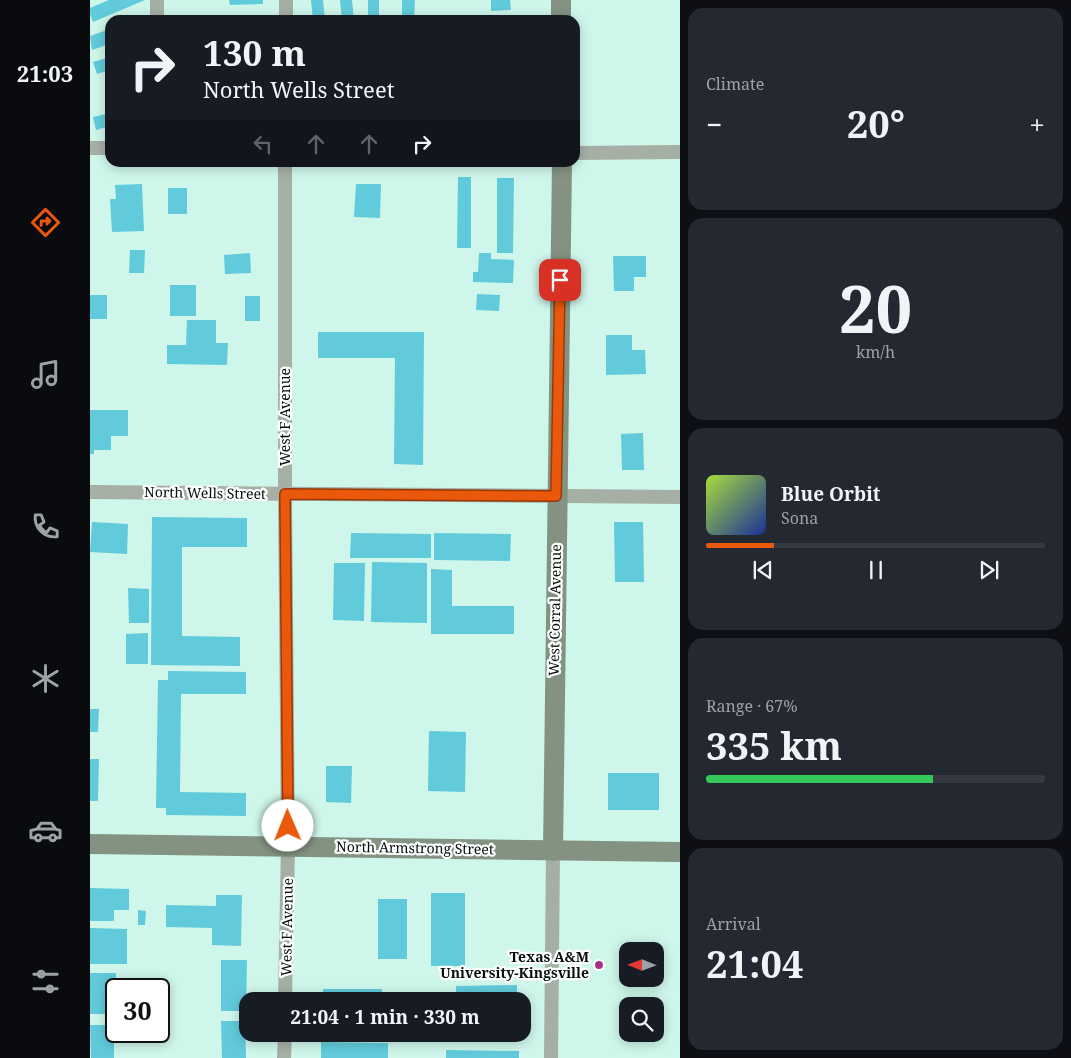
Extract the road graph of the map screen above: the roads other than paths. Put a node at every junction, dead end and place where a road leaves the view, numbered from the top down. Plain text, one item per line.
1 (158, 0) edge
2 (286, 0) edge
3 (561, 0) edge
4 (157, 15) edge
5 (286, 15) edge
6 (561, 15) edge
7 (90, 148) edge
8 (105, 148) edge
9 (680, 152) edge
10 (580, 154) edge
11 (285, 167) edge
12 (562, 167) edge
13 (90, 492) edge
14 (285, 494) junction
15 (556, 496) junction
16 (680, 497) edge
17 (90, 844) edge
18 (288, 845) junction
19 (553, 851) junction
20 (680, 852) edge
21 (285, 992) edge
22 (285, 1042) edge
23 (284, 1058) edge
24 (551, 1058) edge

1 - 4 street
2 - 5 street
3 - 6 main road
7 - 8 street
9 - 10 street
11 - 14 street, West F Avenue
12 - 15 main road, West Corral Avenue
13 - 14 street, North Wells Street
14 - 15 street, North Wells Street
14 - 18 street, West F Avenue
15 - 16 street, North Wells Street
15 - 19 main road, West Corral Avenue
17 - 18 main road, North Armstrong Street
18 - 19 main road, North Armstrong Street
18 - 21 street, West F Avenue
19 - 20 main road, North Armstrong Street
19 - 24 street, West Corral Avenue
22 - 23 street

